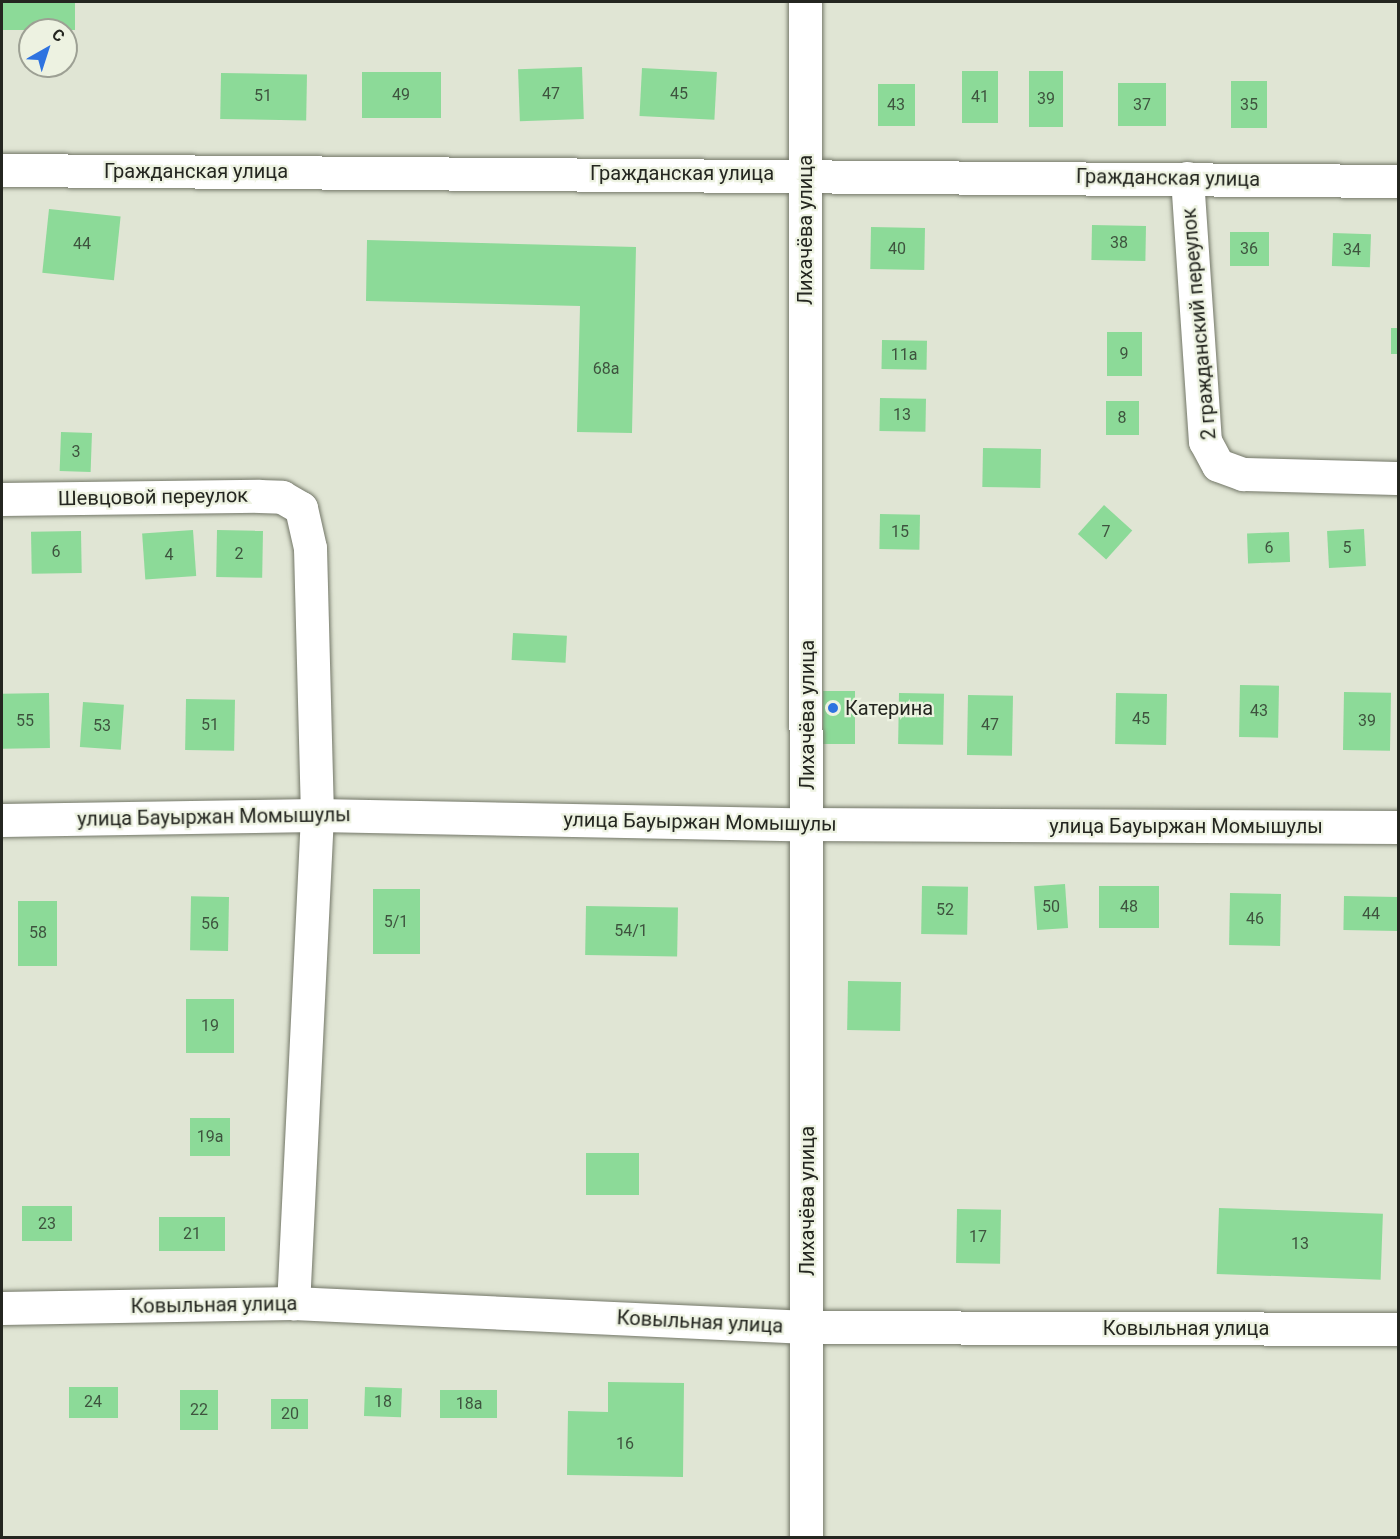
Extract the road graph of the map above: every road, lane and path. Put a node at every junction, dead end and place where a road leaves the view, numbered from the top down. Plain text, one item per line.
1 (805, 2) edge
2 (2, 170) edge
3 (805, 174) junction
4 (1187, 178) junction
5 (1398, 181) edge
6 (1398, 478) edge
7 (2, 499) edge
8 (317, 814) junction
9 (2, 820) edge
10 (807, 824) junction
11 (1398, 827) edge
12 (293, 1303) junction
13 (2, 1308) edge
14 (807, 1327) junction
15 (1398, 1329) edge
16 (806, 1538) edge

1 - 3 street, Лихачёва улица
2 - 3 street, Гражданская улица
3 - 4 street, Гражданская улица
3 - 10 street, Лихачёва улица
4 - 5 street, Гражданская улица
4 - 6 street, 2 гражданский переулок
7 - 8 street, Шевцовой переулок
8 - 9 street, улица Бауыржан Момышулы
8 - 10 street, улица Бауыржан Момышулы
8 - 12 street
10 - 11 street, улица Бауыржан Момышулы
10 - 14 street, Лихачёва улица
12 - 13 street, Ковыльная улица
12 - 14 street, Ковыльная улица
14 - 15 street, Ковыльная улица
14 - 16 street, Лихачёва улица

